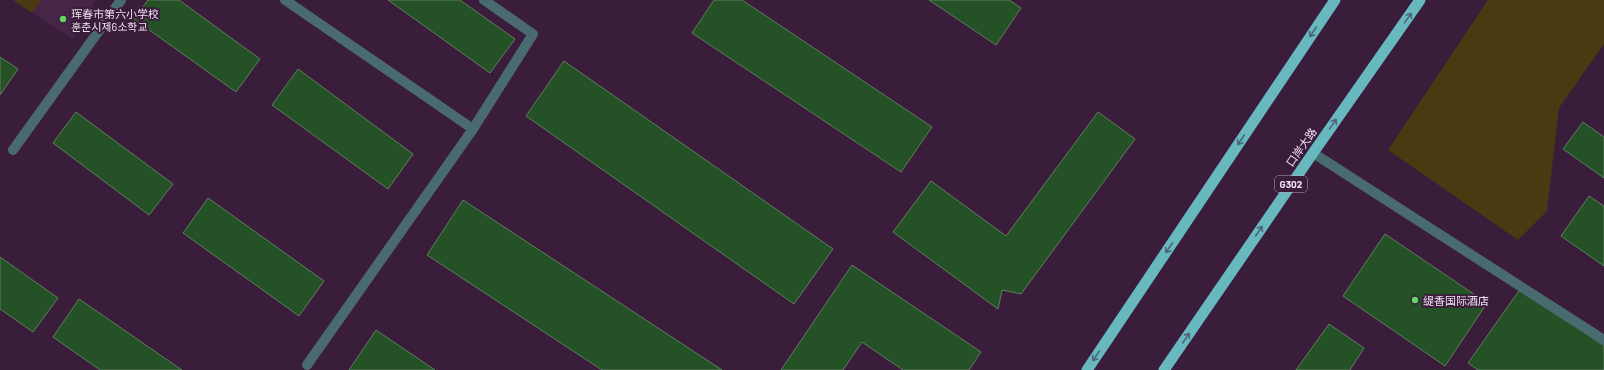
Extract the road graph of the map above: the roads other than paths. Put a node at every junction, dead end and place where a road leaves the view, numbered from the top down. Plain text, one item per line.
1 (122, 0) edge
2 (285, 0) edge
3 (484, 0) edge
4 (1335, 0) edge
5 (1420, 0) edge
6 (473, 129) junction
7 (13, 150) dead end
8 (1313, 153) junction
9 (1604, 340) edge
10 (307, 365) dead end
11 (1087, 370) edge
12 (1164, 370) edge

1 - 7 street
2 - 6 street
3 - 6 street
4 -> 11 highway
8 -> 5 highway, 口岸大路 / G302
6 - 10 street
8 - 9 street
12 -> 8 highway, 口岸大路 / G302

